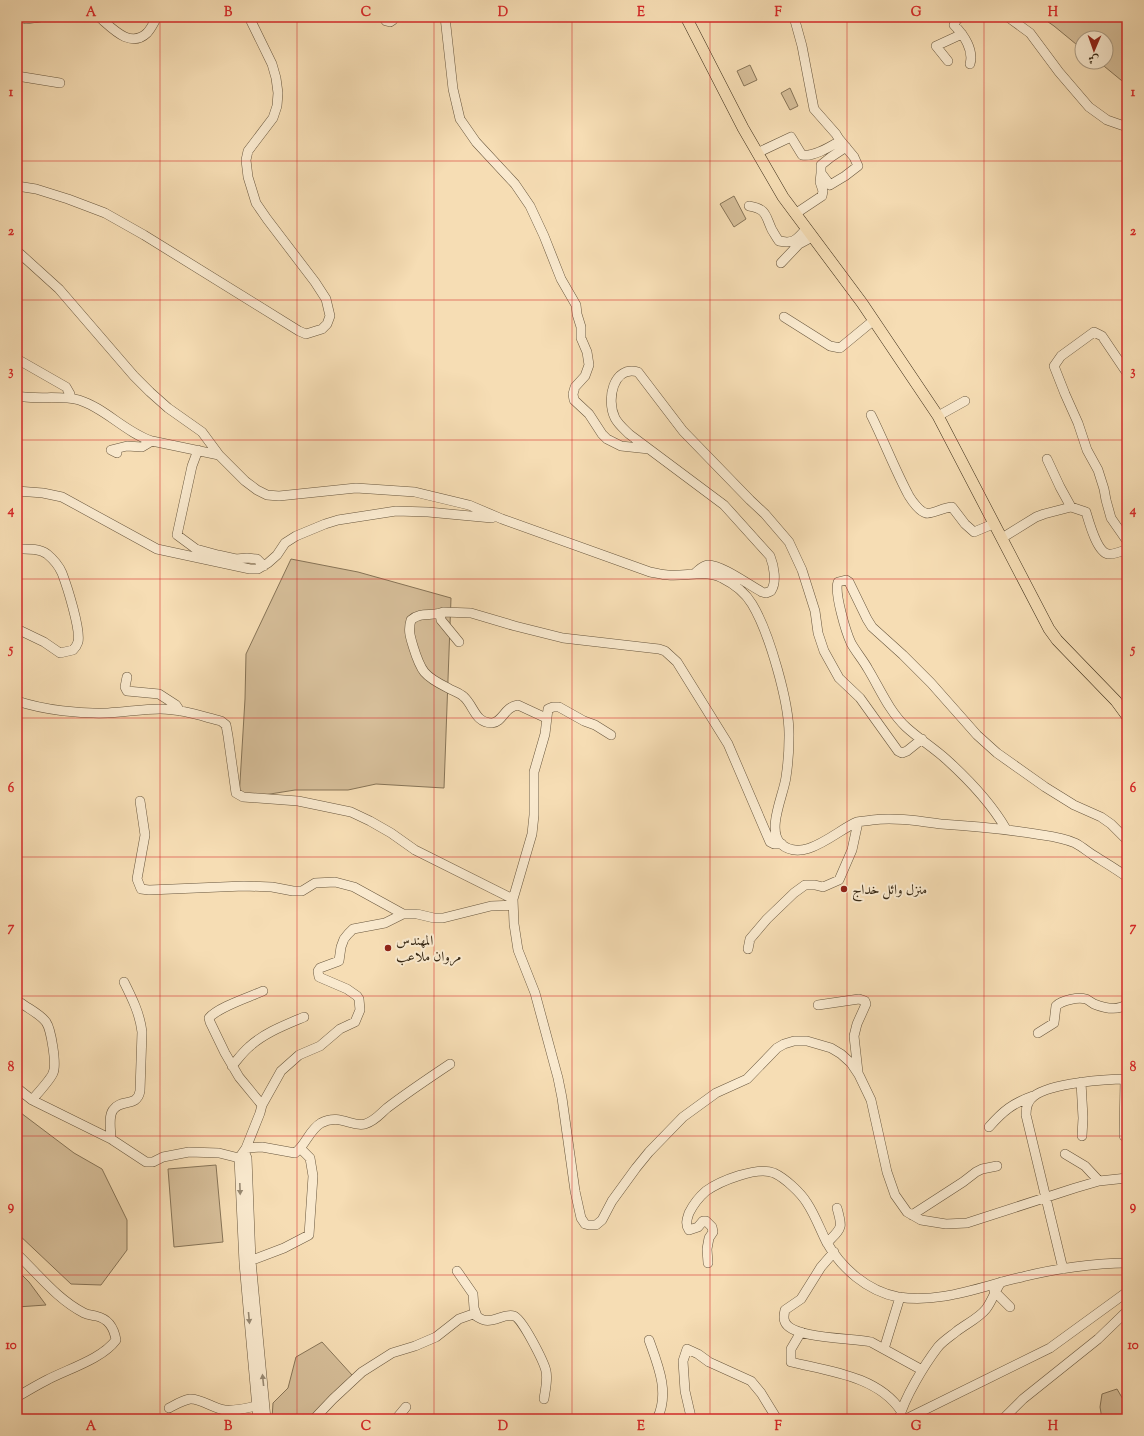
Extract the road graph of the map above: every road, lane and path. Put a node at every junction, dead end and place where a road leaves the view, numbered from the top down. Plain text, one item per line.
1 (19, 17) edge
2 (41, 17) edge
3 (99, 17) edge
4 (156, 17) edge
5 (249, 17) edge
6 (383, 17) edge
7 (394, 17) edge
8 (445, 17) edge
9 (686, 17) edge
10 (794, 17) edge
11 (961, 17) edge
12 (1008, 17) edge
13 (962, 34) junction
14 (948, 61) dead end
15 (970, 64) dead end
16 (17, 76) edge
17 (60, 83) dead end
18 (1127, 127) edge
19 (839, 139) junction
20 (846, 147) junction
21 (758, 152) junction
22 (821, 173) junction
23 (17, 186) edge
24 (749, 206) dead end
25 (795, 214) junction
26 (809, 233) junction
27 (17, 251) edge
28 (781, 263) dead end
29 (784, 318) dead end
30 (874, 320) junction
31 (17, 359) edge
32 (1127, 373) edge
33 (17, 396) edge
34 (69, 398) junction
35 (965, 401) dead end
36 (871, 415) dead end
37 (938, 416) junction
38 (152, 441) junction
39 (650, 449) junction
40 (198, 450) junction
41 (116, 453) dead end
42 (219, 454) junction
43 (1048, 459) dead end
44 (17, 491) edge
45 (1071, 507) junction
46 (502, 519) junction
47 (993, 524) junction
48 (1002, 538) junction
49 (1127, 541) edge
50 (17, 548) edge
51 (1127, 549) edge
52 (264, 566) junction
53 (696, 573) junction
54 (440, 613) junction
55 (17, 629) edge
56 (459, 642) dead end
57 (127, 677) dead end
58 (17, 701) edge
59 (180, 711) junction
60 (1127, 716) edge
61 (546, 718) junction
62 (610, 735) dead end
63 (922, 739) junction
64 (140, 801) dead end
65 (858, 822) junction
66 (1006, 829) junction
67 (1127, 840) edge
68 (782, 844) junction
69 (1127, 877) edge
70 (513, 902) junction
71 (403, 914) junction
72 (748, 948) dead end
73 (124, 982) dead end
74 (264, 991) dead end
75 (21, 1003) dead end
76 (1127, 1004) edge
77 (818, 1005) dead end
78 (304, 1017) dead end
79 (1038, 1033) dead end
80 (450, 1064) dead end
81 (232, 1066) junction
82 (859, 1075) junction
83 (1126, 1080) edge
84 (1081, 1082) junction
85 (17, 1088) edge
86 (1033, 1096) junction
87 (32, 1100) junction
88 (262, 1105) junction
89 (989, 1127) dead end
90 (1082, 1136) dead end
91 (1124, 1136) dead end
92 (111, 1139) junction
93 (301, 1149) junction
94 (244, 1154) junction
95 (1065, 1154) dead end
96 (997, 1166) dead end
97 (1127, 1178) edge
98 (1099, 1181) junction
99 (1046, 1198) junction
100 (837, 1208) dead end
101 (912, 1215) junction
102 (827, 1243) junction
103 (834, 1252) junction
104 (17, 1254) edge
105 (248, 1262) junction
106 (708, 1262) dead end
107 (1127, 1263) edge
108 (1064, 1269) junction
109 (457, 1271) dead end
110 (1001, 1282) junction
111 (994, 1292) junction
112 (1127, 1292) edge
113 (900, 1297) junction
114 (1010, 1307) dead end
115 (1127, 1312) edge
116 (477, 1316) junction
117 (801, 1332) junction
118 (649, 1340) dead end
119 (884, 1349) junction
120 (922, 1370) junction
121 (17, 1397) edge
122 (544, 1399) dead end
123 (256, 1406) junction
124 (406, 1407) dead end
125 (169, 1408) dead end
126 (900, 1415) edge
127 (691, 1417) dead end
128 (258, 1419) edge
129 (266, 1419) edge
130 (314, 1419) edge
131 (396, 1419) edge
132 (657, 1419) edge
133 (777, 1419) edge
134 (906, 1419) edge
135 (1003, 1419) edge

1 - 2 street
3 - 4 street
5 - 23 street
6 - 7 street
8 - 39 street
9 - 21 main road
10 - 19 street
11 - 13 street
12 - 18 street
13 - 14 street
13 - 15 street
16 - 17 street
19 - 20 street
19 - 21 street
20 - 22 street
20 - 22 street
21 - 25 main road
22 - 25 street
24 - 26 street
25 - 26 main road
26 - 28 street
26 - 30 main road
27 - 42 street
29 - 30 street
30 - 37 main road
31 - 34 street
32 - 49 street
33 - 34 street
34 - 38 street
35 - 37 street
36 - 47 street
37 - 47 main road
38 - 40 street
38 - 41 street
39 - 53 street
39 - 63 street
40 - 42 street
40 - 52 street
42 - 46 street
43 - 45 street
44 - 52 street
45 - 48 street
45 - 51 street
46 - 52 street
46 - 53 street
47 - 48 main road
48 - 60 main road
50 - 55 street
53 - 68 street
54 - 56 street
54 - 61 street
54 - 68 street
57 - 59 street
58 - 59 street
59 - 70 street
61 - 62 street
61 - 70 street
63 - 66 street
63 - 67 street
64 - 71 street
65 - 66 street
65 - 68 street
65 - 72 street
66 - 69 street
70 - 71 street
70 - 82 street
71 - 88 street
73 - 92 street
74 - 81 street
75 - 87 street
76 - 79 street
77 - 82 street
78 - 81 street
80 - 93 street
81 - 88 street
82 - 101 street
83 - 84 street
83 - 91 street
84 - 86 street
84 - 90 street
85 - 87 street
86 - 89 street
86 - 99 street
87 - 92 street
88 - 94 street
92 - 94 street
93 - 94 street
93 - 105 street
94 - 105 street
95 - 98 street
96 - 101 street
97 - 98 street
98 - 99 street
99 - 101 street
99 - 108 street
100 - 102 street
102 - 103 street
102 - 106 street
103 - 113 street
103 - 117 street
104 - 121 street
105 -> 123 street
129 -> 105 street
107 - 108 street
108 - 110 street
109 - 116 street
110 - 111 street
110 - 113 street
111 - 114 street
111 - 120 street
112 - 134 street
113 - 119 street
115 - 135 street
116 - 122 street
116 - 130 street
117 - 119 street
117 - 126 street
118 - 132 street
119 - 120 street
120 - 126 street
123 - 125 street
123 - 128 street
124 - 131 street
127 - 133 street

